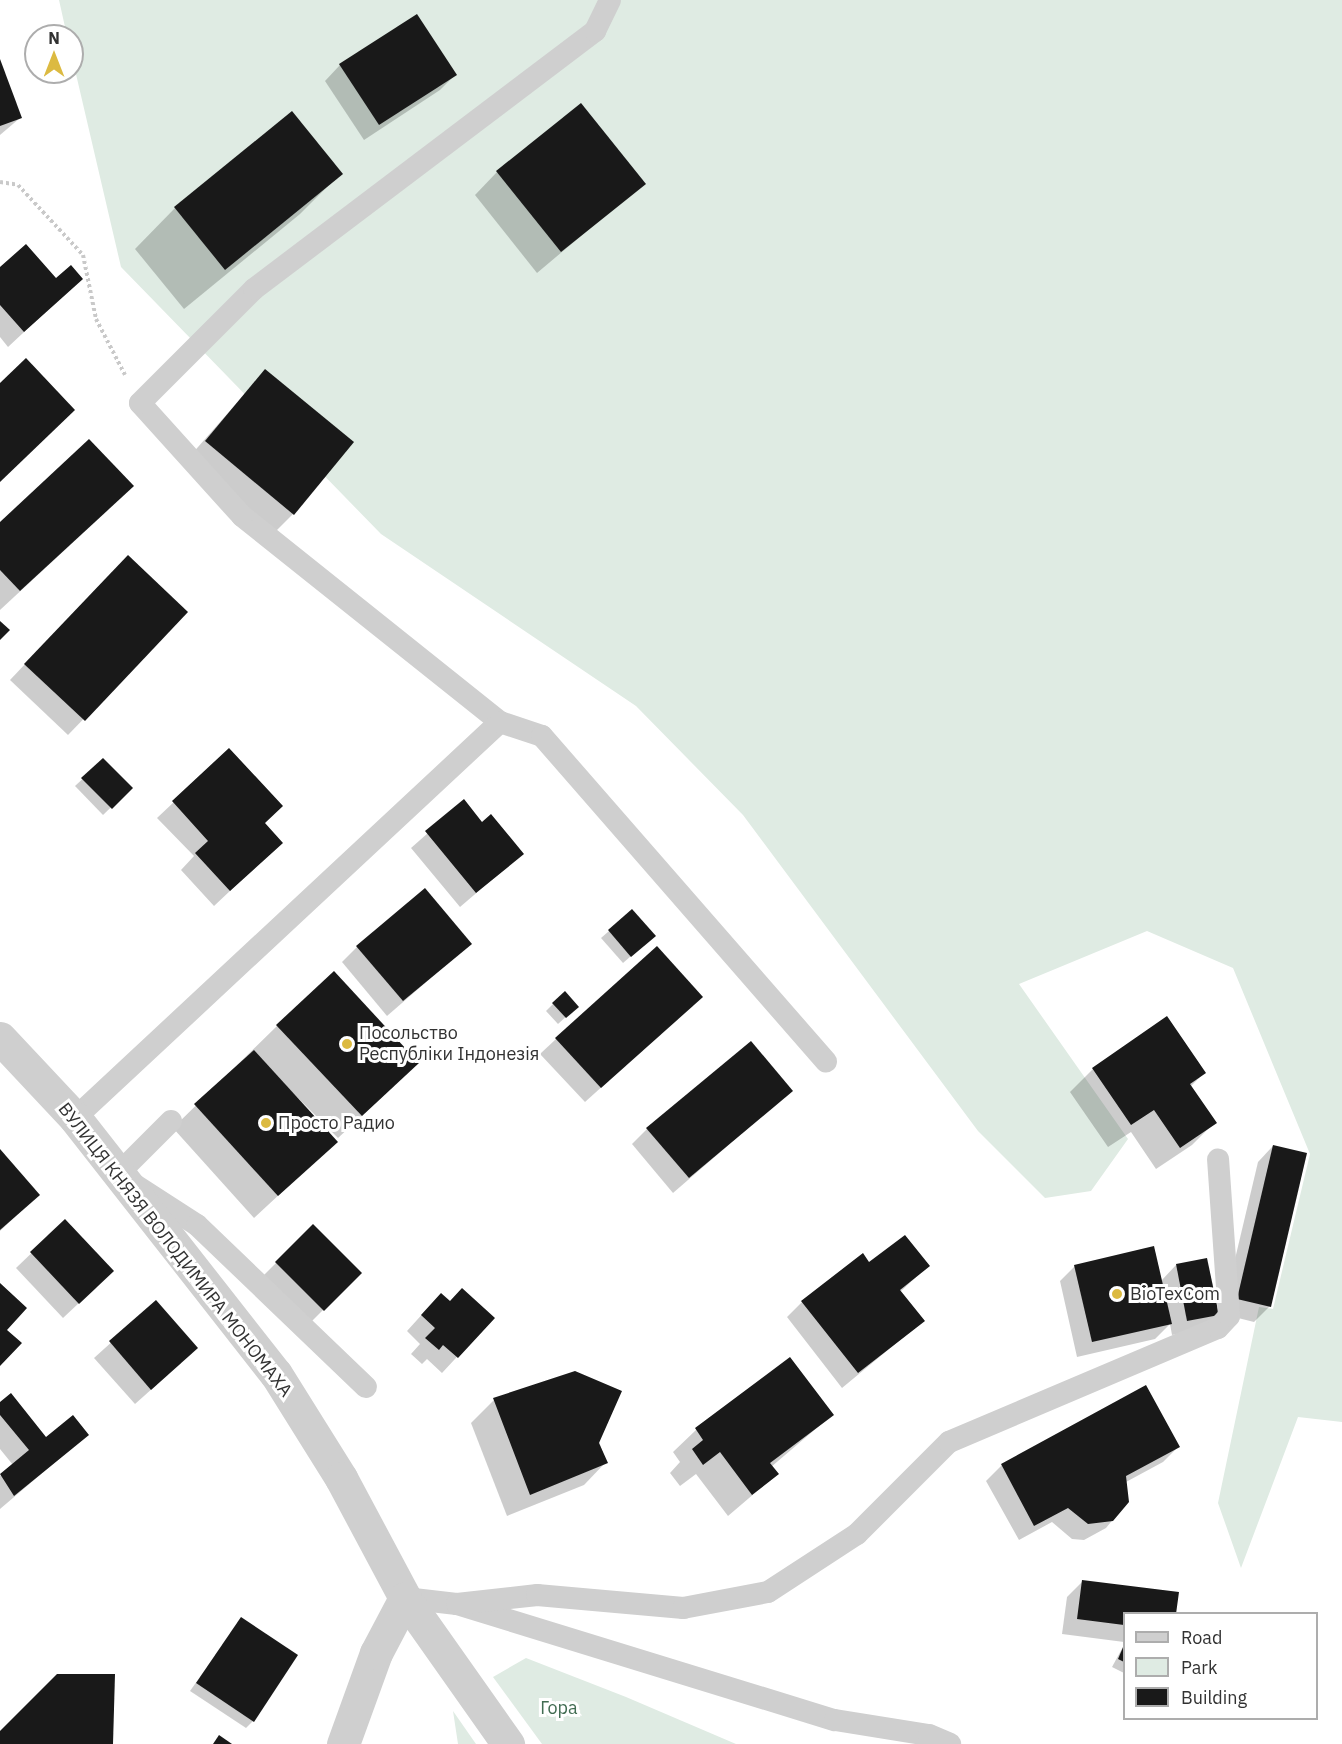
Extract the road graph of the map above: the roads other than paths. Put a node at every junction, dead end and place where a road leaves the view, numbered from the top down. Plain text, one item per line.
1 (610, 0) edge
2 (500, 722) junction
3 (0, 1038) edge
4 (826, 1061) dead end
5 (75, 1118) junction
6 (171, 1121) dead end
7 (1218, 1159) dead end
8 (118, 1174) junction
9 (366, 1386) dead end
10 (405, 1598) junction
11 (457, 1604) junction
12 (343, 1744) edge
13 (508, 1744) edge
14 (950, 1744) edge

1 - 2 lane
2 - 4 lane
2 - 5 lane
3 - 5 street, ВУЛИЦЯ КНЯЗЯ ВОЛОДИМИРА МОНОМАХА
5 - 8 street, ВУЛИЦЯ КНЯЗЯ ВОЛОДИМИРА МОНОМАХА
6 - 8 lane
7 - 11 lane
8 - 9 lane
8 - 10 street, ВУЛИЦЯ КНЯЗЯ ВОЛОДИМИРА МОНОМАХА
10 - 11 lane
10 - 12 street
10 - 13 street, ВУЛИЦЯ КНЯЗЯ ВОЛОДИМИРА МОНОМАХА
11 - 14 lane

